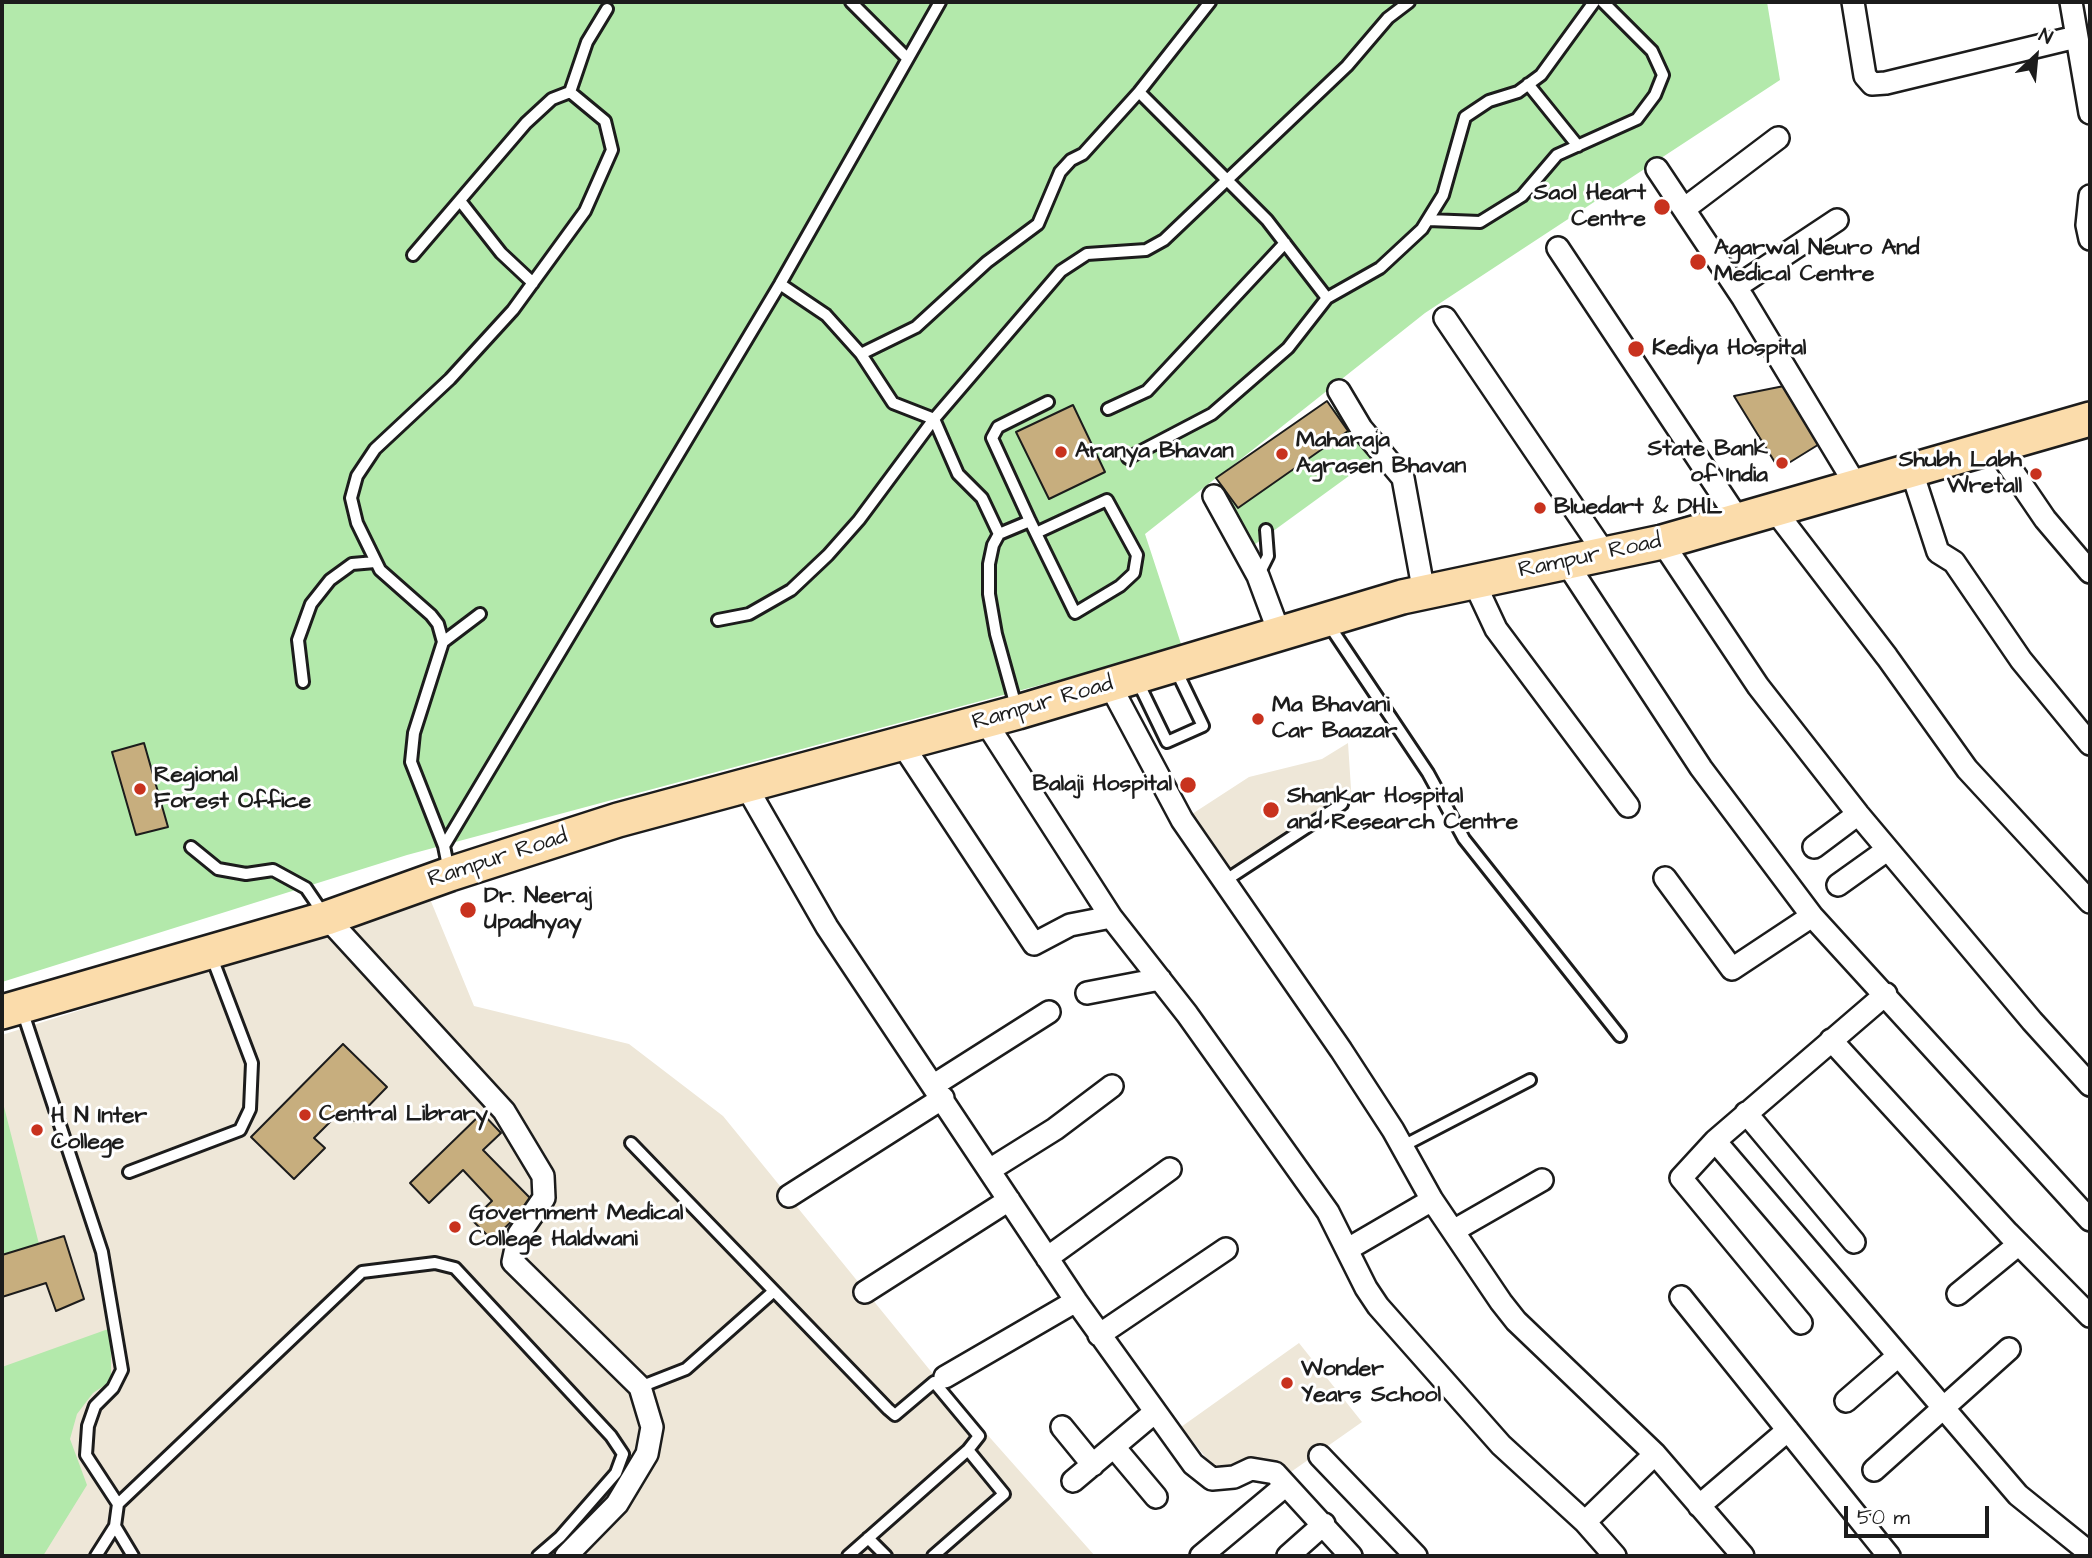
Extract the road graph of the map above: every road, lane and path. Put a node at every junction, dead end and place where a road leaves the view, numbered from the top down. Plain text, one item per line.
1 (851, 2) edge
2 (940, 2) edge
3 (1210, 2) edge
4 (1409, 2) edge
5 (1594, 2) edge
6 (1603, 2) edge
7 (1853, 2) edge
8 (2071, 2) edge
9 (607, 9) dead end
10 (2076, 37) junction
11 (906, 57) junction
12 (1528, 84) junction
13 (570, 92) junction
14 (1139, 92) junction
15 (2090, 113) edge
16 (1778, 138) dead end
17 (1578, 146) junction
18 (1657, 169) dead end
19 (1227, 180) junction
20 (2090, 196) edge
21 (461, 202) junction
22 (1684, 209) junction
23 (1428, 220) junction
24 (1837, 220) dead end
25 (2090, 239) edge
26 (1285, 243) junction
27 (1558, 248) dead end
28 (413, 256) dead end
29 (533, 283) junction
30 (780, 284) junction
31 (1736, 287) junction
32 (1327, 298) junction
33 (1445, 318) dead end
34 (861, 354) junction
35 (1339, 391) dead end
36 (1048, 402) dead end
37 (1108, 409) dead end
38 (934, 419) junction
39 (2090, 419) edge
40 (1996, 447) junction
41 (1128, 457) dead end
42 (1912, 472) junction
43 (1857, 487) junction
44 (1214, 496) dead end
45 (1773, 508) junction
46 (1738, 519) junction
47 (1030, 522) junction
48 (1266, 530) dead end
49 (1036, 533) junction
50 (999, 534) junction
51 (1662, 542) junction
52 (1605, 554) junction
53 (375, 562) junction
54 (1566, 562) junction
55 (2090, 572) edge
56 (1258, 576) junction
57 (1474, 582) junction
58 (1423, 593) junction
59 (480, 614) dead end
60 (718, 620) dead end
61 (1326, 621) junction
62 (1280, 635) junction
63 (443, 642) junction
64 (1174, 666) junction
65 (303, 682) dead end
66 (1123, 682) junction
67 (1018, 712) junction
68 (985, 722) junction
69 (902, 744) junction
70 (2090, 744) edge
71 (746, 786) junction
72 (1342, 804) dead end
73 (1628, 806) dead end
74 (1858, 814) junction
75 (1814, 846) dead end
76 (191, 847) dead end
77 (1887, 850) junction
78 (447, 860) junction
79 (1665, 878) dead end
80 (1223, 882) junction
81 (1838, 885) dead end
82 (2090, 902) edge
83 (1812, 916) junction
84 (1111, 917) junction
85 (327, 918) junction
86 (210, 952) junction
87 (1160, 979) junction
88 (1087, 993) dead end
89 (1886, 994) junction
90 (11, 1010) edge
91 (1049, 1012) dead end
92 (1620, 1035) dead end
93 (1831, 1040) junction
94 (1530, 1080) dead end
95 (2090, 1085) edge
96 (1112, 1086) dead end
97 (938, 1091) junction
98 (1746, 1113) junction
99 (1715, 1141) junction
100 (631, 1143) dead end
101 (1403, 1146) junction
102 (991, 1170) junction
103 (1170, 1170) dead end
104 (129, 1172) dead end
105 (1542, 1180) dead end
106 (789, 1196) dead end
107 (1009, 1200) junction
108 (1432, 1200) junction
109 (2090, 1220) edge
110 (1453, 1231) junction
111 (1854, 1242) dead end
112 (2019, 1244) junction
113 (1349, 1249) junction
114 (1226, 1250) dead end
115 (1047, 1258) junction
116 (774, 1291) junction
117 (865, 1292) dead end
118 (1958, 1294) dead end
119 (1681, 1297) dead end
120 (1076, 1301) junction
121 (2090, 1316) edge
122 (1801, 1323) dead end
123 (1100, 1335) junction
124 (2009, 1349) dead end
125 (1898, 1356) junction
126 (946, 1377) dead end
127 (640, 1387) junction
128 (1846, 1401) dead end
129 (1943, 1407) junction
130 (1155, 1412) junction
131 (1062, 1427) dead end
132 (1788, 1430) junction
133 (1114, 1447) junction
134 (968, 1450) junction
135 (1655, 1454) junction
136 (1320, 1456) dead end
137 (1093, 1465) junction
138 (1874, 1470) dead end
139 (1073, 1481) dead end
140 (1286, 1485) junction
141 (1156, 1497) dead end
142 (118, 1504) junction
143 (1699, 1506) junction
144 (1585, 1522) junction
145 (1324, 1524) junction
146 (115, 1526) junction
147 (868, 1538) junction
148 (1608, 1549) edge
149 (2090, 1553) edge
150 (96, 1556) edge
151 (133, 1556) edge
152 (538, 1556) edge
153 (566, 1556) edge
154 (848, 1556) edge
155 (887, 1556) edge
156 (933, 1556) edge
157 (1202, 1556) edge
158 (1288, 1556) edge
159 (1352, 1556) edge
160 (1416, 1556) edge
161 (1586, 1556) edge
162 (1743, 1556) edge
163 (1889, 1556) edge

1 - 11 lane
2 - 11 lane
3 - 14 lane
4 - 19 lane
5 - 12 lane
6 - 17 lane
7 - 10 street
8 - 10 street
9 - 13 lane
10 - 15 street
11 - 30 lane
12 - 17 lane
12 - 23 lane
13 - 21 lane
13 - 29 lane
14 - 19 lane
14 - 34 lane
16 - 22 street
17 - 23 lane
18 - 22 street
19 - 26 lane
19 - 38 lane
20 - 25 street
21 - 28 lane
21 - 29 lane
22 - 31 street
23 - 32 lane
24 - 31 street
26 - 32 lane
26 - 37 lane
27 - 46 street
29 - 53 lane
30 - 34 lane
30 - 78 lane
31 - 43 street
32 - 41 lane
33 - 52 street
34 - 38 lane
35 - 58 street
36 - 47 lane
38 - 50 lane
38 - 60 lane
39 - 40 main road, Rampur Road
40 - 42 main road, Rampur Road
40 - 55 street
42 - 43 main road, Rampur Road
42 - 70 street
43 - 45 main road, Rampur Road
44 - 56 street
45 - 46 main road, Rampur Road
45 - 82 street
46 - 51 main road, Rampur Road
47 - 49 lane
47 - 50 lane
48 - 56 lane
49 - 49 lane
50 - 67 lane
51 - 52 main road, Rampur Road
51 - 74 street
52 - 54 main road, Rampur Road
53 - 63 lane
53 - 65 lane
54 - 57 main road, Rampur Road
54 - 83 street
56 - 62 street
57 - 58 main road, Rampur Road
57 - 73 street
58 - 61 main road, Rampur Road
59 - 63 lane
61 - 62 main road, Rampur Road
61 - 92 lane
62 - 64 main road, Rampur Road
63 - 78 lane
64 - 66 main road, Rampur Road
64 - 66 lane
66 - 67 main road, Rampur Road
66 - 80 street
67 - 68 main road, Rampur Road
68 - 69 main road, Rampur Road
68 - 84 street
69 - 71 main road, Rampur Road
69 - 84 street
71 - 78 main road, Rampur Road
71 - 97 street
72 - 80 lane
74 - 75 street
74 - 77 street
76 - 85 lane
77 - 81 street
77 - 95 street
78 - 85 main road, Rampur Road
79 - 83 street
80 - 101 street
83 - 89 street
84 - 87 street
85 - 86 main road, Rampur Road
85 - 127 street
86 - 90 main road, Rampur Road
86 - 104 lane
87 - 88 street
87 - 113 street
89 - 93 street
89 - 109 street
90 - 142 lane
91 - 97 street
93 - 98 street
93 - 112 street
94 - 101 lane
96 - 102 street
97 - 102 street
97 - 106 street
98 - 99 street
98 - 111 street
99 - 122 street
99 - 125 street
100 - 116 lane
101 - 108 street
102 - 107 street
103 - 115 street
105 - 110 street
107 - 115 street
107 - 117 street
108 - 110 street
108 - 113 street
110 - 135 street
112 - 118 street
112 - 121 street
113 - 144 street
114 - 123 street
115 - 120 street
116 - 127 lane
116 - 134 lane
119 - 132 street
120 - 123 street
120 - 126 street
123 - 130 street
124 - 129 street
125 - 128 street
125 - 129 street
127 - 153 street
129 - 138 street
129 - 149 street
130 - 133 street
130 - 140 street
131 - 137 street
132 - 143 street
132 - 163 street
133 - 137 street
133 - 141 street
134 - 147 lane
134 - 156 lane
135 - 143 street
135 - 144 street
136 - 160 street
137 - 139 street
140 - 145 street
140 - 157 street
142 - 146 lane
142 - 152 lane
143 - 162 street
144 - 148 street
145 - 158 street
145 - 159 street
146 - 150 lane
146 - 151 lane
147 - 154 lane
147 - 155 lane
148 - 161 street

